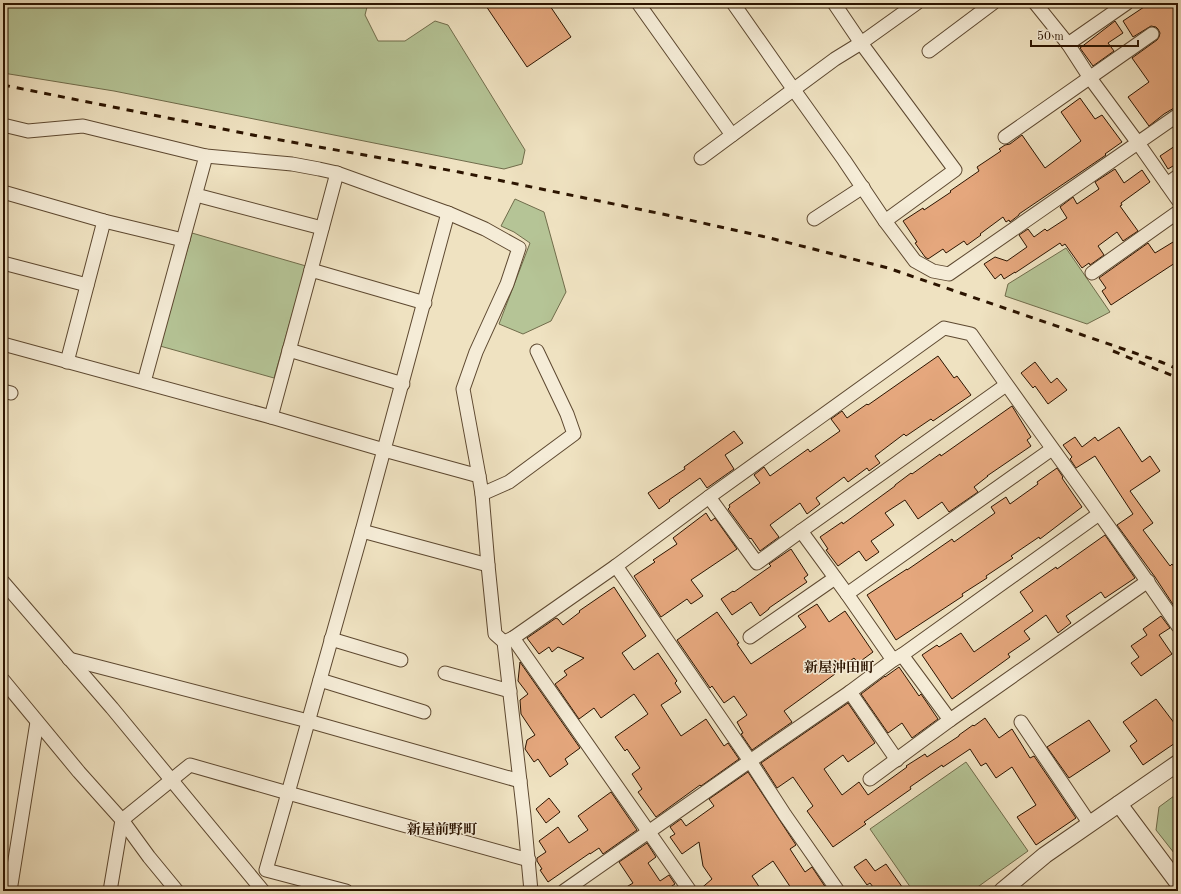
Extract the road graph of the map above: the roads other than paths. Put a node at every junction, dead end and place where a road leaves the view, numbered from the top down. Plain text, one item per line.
1 (638, 3) edge
2 (733, 3) edge
3 (834, 3) edge
4 (918, 3) edge
5 (993, 3) edge
6 (1035, 3) edge
7 (1127, 3) edge
8 (1152, 34) dead end
9 (861, 43) junction
10 (1068, 44) junction
11 (929, 51) dead end
12 (1090, 78) junction
13 (794, 90) junction
14 (1178, 115) edge
15 (3, 125) edge
16 (732, 135) junction
17 (1005, 137) dead end
18 (1138, 144) junction
19 (206, 156) junction
20 (701, 158) dead end
21 (337, 173) junction
22 (1178, 176) edge
23 (1167, 184) junction
24 (863, 187) junction
25 (3, 192) edge
26 (196, 195) junction
27 (1178, 200) edge
28 (1178, 212) edge
29 (448, 213) junction
30 (814, 219) dead end
31 (104, 221) junction
32 (885, 221) junction
33 (322, 228) junction
34 (183, 240) junction
35 (3, 263) edge
36 (311, 270) junction
37 (1092, 273) dead end
38 (87, 285) junction
39 (425, 303) junction
40 (3, 344) edge
41 (289, 350) junction
42 (537, 351) dead end
43 (66, 362) junction
44 (144, 382) junction
45 (403, 384) junction
46 (1006, 385) junction
47 (271, 417) junction
48 (1052, 449) junction
49 (384, 450) junction
50 (479, 476) junction
51 (482, 494) junction
52 (709, 497) junction
53 (1099, 514) junction
54 (362, 531) junction
55 (801, 531) junction
56 (488, 565) junction
57 (616, 566) junction
58 (835, 578) junction
59 (1148, 581) junction
60 (3, 582) edge
61 (847, 594) junction
62 (1178, 626) edge
63 (750, 637) dead end
64 (331, 639) junction
65 (508, 640) junction
66 (898, 658) junction
67 (69, 659) junction
68 (401, 660) dead end
69 (446, 673) dead end
70 (3, 680) edge
71 (320, 680) junction
72 (510, 691) junction
73 (850, 692) junction
74 (424, 712) dead end
75 (950, 720) junction
76 (308, 721) junction
77 (37, 722) junction
78 (1021, 722) dead end
79 (750, 760) junction
80 (897, 760) junction
81 (1178, 763) edge
82 (171, 779) junction
83 (870, 780) dead end
84 (520, 781) junction
85 (288, 793) junction
86 (1119, 804) junction
87 (122, 820) junction
88 (1090, 824) junction
89 (649, 831) junction
90 (529, 860) junction
91 (1178, 883) edge
92 (1004, 890) edge
93 (10, 891) edge
94 (110, 891) edge
95 (177, 891) edge
96 (263, 891) edge
97 (346, 891) edge
98 (531, 891) edge
99 (564, 891) edge
100 (690, 891) edge
101 (838, 891) edge

1 - 16 street
2 - 13 street
3 - 9 street
4 - 9 street
5 - 11 street
6 - 10 street
7 - 10 street
8 - 12 street
9 - 13 street
9 - 32 street
10 - 12 street
12 - 17 street
12 - 18 street
13 - 16 street
13 - 24 street
14 - 18 street
15 - 19 street
16 - 20 street
18 - 23 street
18 - 32 street
19 - 21 street
19 - 26 street
21 - 29 street
21 - 33 street
22 - 23 street
23 - 27 street
24 - 30 street
24 - 32 street
25 - 31 street
26 - 33 street
26 - 34 street
28 - 37 street
29 - 39 street
29 - 50 street
31 - 34 street
31 - 38 street
33 - 36 street
34 - 44 street
35 - 38 street
36 - 39 street
36 - 41 street
38 - 43 street
39 - 45 street
40 - 43 street
41 - 45 street
41 - 47 street
42 - 51 street
43 - 44 street
44 - 47 street
45 - 49 street
46 - 48 street
46 - 52 street
46 - 55 street
47 - 49 street
48 - 53 street
48 - 61 street
49 - 50 street
49 - 54 street
50 - 51 street
51 - 56 street
52 - 55 street
52 - 57 street
53 - 59 street
53 - 66 street
54 - 56 street
54 - 64 street
55 - 58 street
56 - 65 street
57 - 65 street
57 - 79 street
58 - 61 street
58 - 63 street
59 - 62 street
59 - 75 street
60 - 67 street
61 - 66 street
64 - 68 street
64 - 71 street
65 - 72 street
65 - 89 street
66 - 73 street
66 - 75 street
67 - 76 street
67 - 82 street
69 - 72 street
70 - 77 street
71 - 74 street
71 - 76 street
72 - 84 street
73 - 79 street
73 - 80 street
75 - 80 street
76 - 84 street
76 - 85 street
77 - 87 street
77 - 93 street
78 - 88 street
79 - 89 street
79 - 101 street
80 - 83 street
81 - 86 street
82 - 85 street
82 - 87 street
82 - 96 street
84 - 90 street
85 - 90 street
85 - 97 street
86 - 88 street
86 - 91 street
87 - 94 street
87 - 95 street
88 - 92 street
89 - 99 street
89 - 100 street
90 - 98 street

